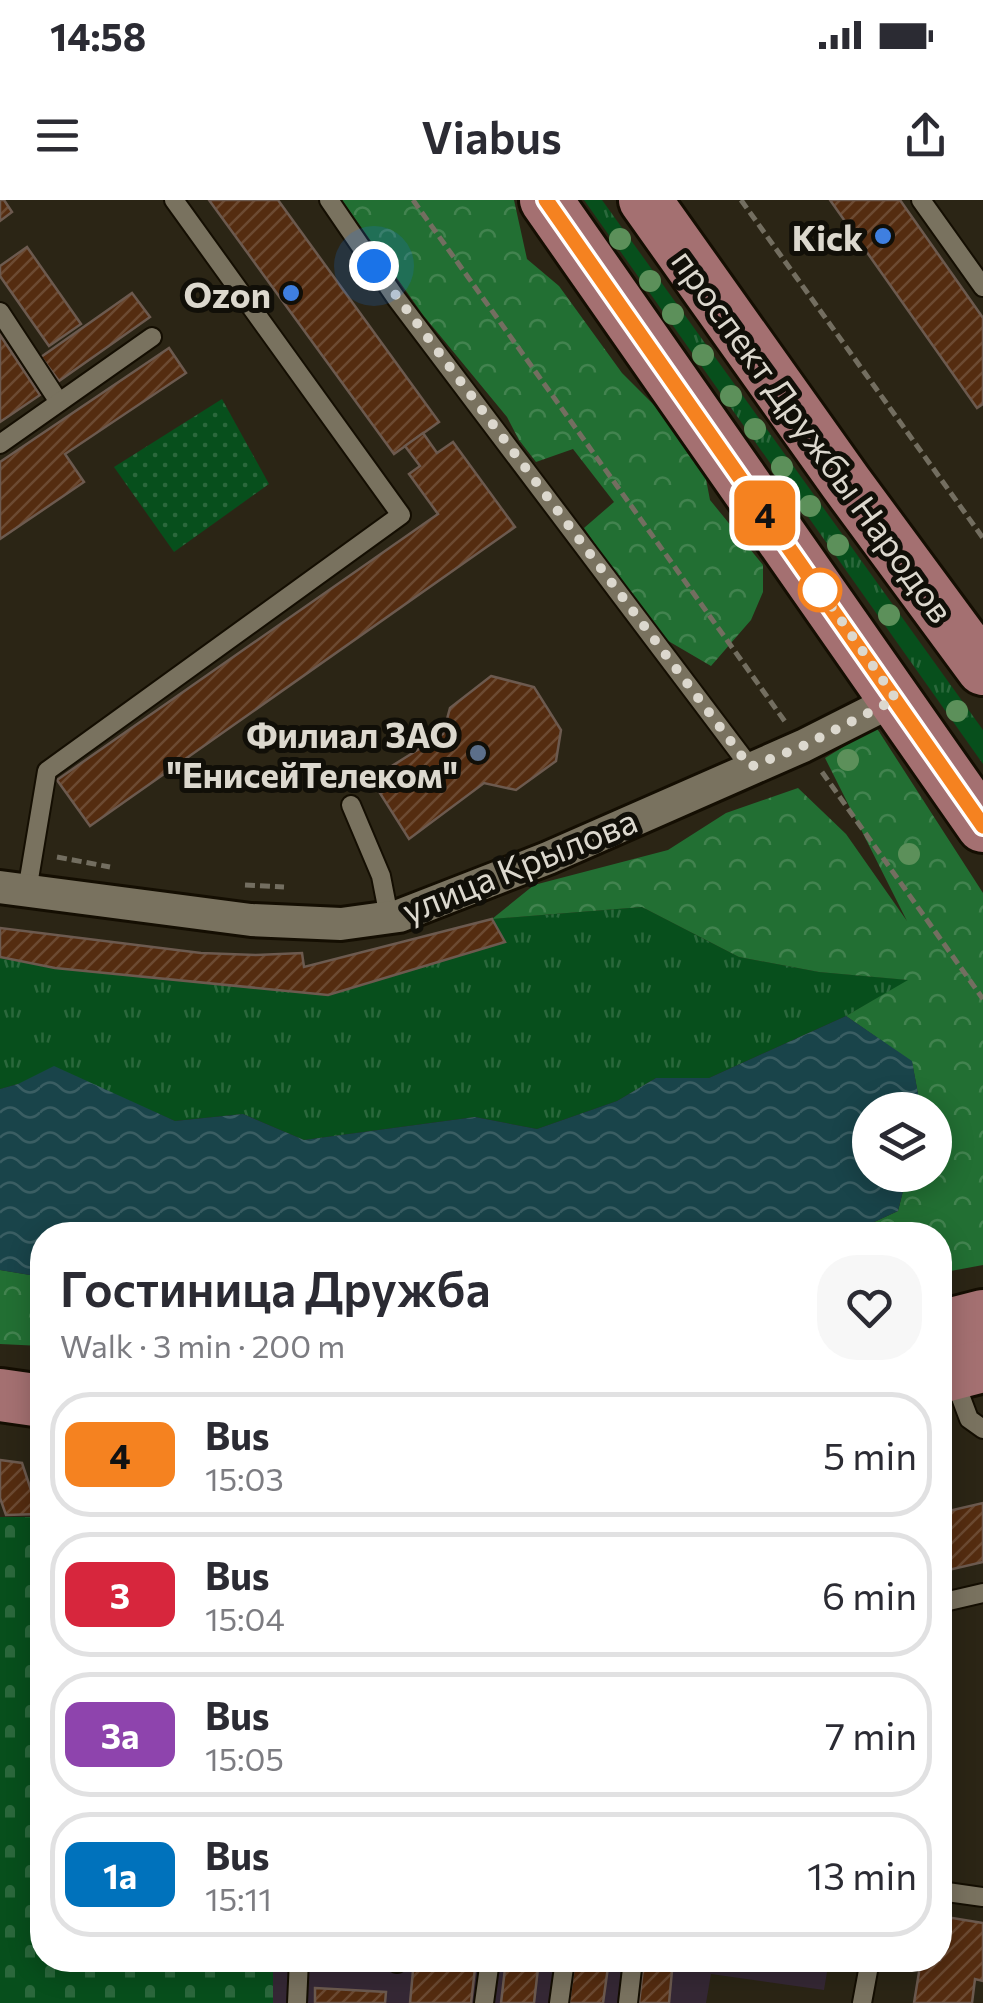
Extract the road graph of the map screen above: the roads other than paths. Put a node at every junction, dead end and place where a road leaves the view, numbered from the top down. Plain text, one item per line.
1 (174, 200) edge
2 (328, 200) edge
3 (546, 200) edge
4 (645, 200) edge
5 (921, 200) edge
6 (983, 287) edge
7 (0, 312) edge
8 (152, 338) dead end
9 (59, 402) junction
10 (0, 444) edge
11 (983, 669) edge
12 (896, 699) junction
13 (750, 767) junction
14 (351, 805) dead end
15 (983, 826) edge
16 (13, 889) edge
17 (389, 917) junction
18 (983, 1316) edge
19 (954, 1361) edge
20 (0, 1395) edge
21 (30, 1399) edge
22 (983, 1429) edge
23 (983, 1593) edge
24 (952, 1600) edge
25 (952, 1892) edge
26 (983, 1897) edge
27 (298, 1972) edge
28 (488, 1972) edge
29 (563, 1972) edge
30 (632, 1972) edge
31 (868, 1972) edge
32 (297, 2003) edge
33 (484, 2003) edge
34 (559, 2003) edge
35 (628, 2003) edge
36 (862, 2003) edge

1 - 16 lane
2 - 13 lane
3 - 12 main road
4 - 11 main road, проспект Дружбы Народов
5 - 6 lane
7 - 9 lane
8 - 9 lane
9 - 10 lane
12 - 13 street, улица Крылова
12 - 15 main road
13 - 17 street, улица Крылова
14 - 17 lane
16 - 17 street, улица Крылова
18 - 19 main road
19 - 22 lane
20 - 21 main road
23 - 24 lane
25 - 26 lane
27 - 32 lane
28 - 33 lane
29 - 34 lane
30 - 35 lane
31 - 36 lane

